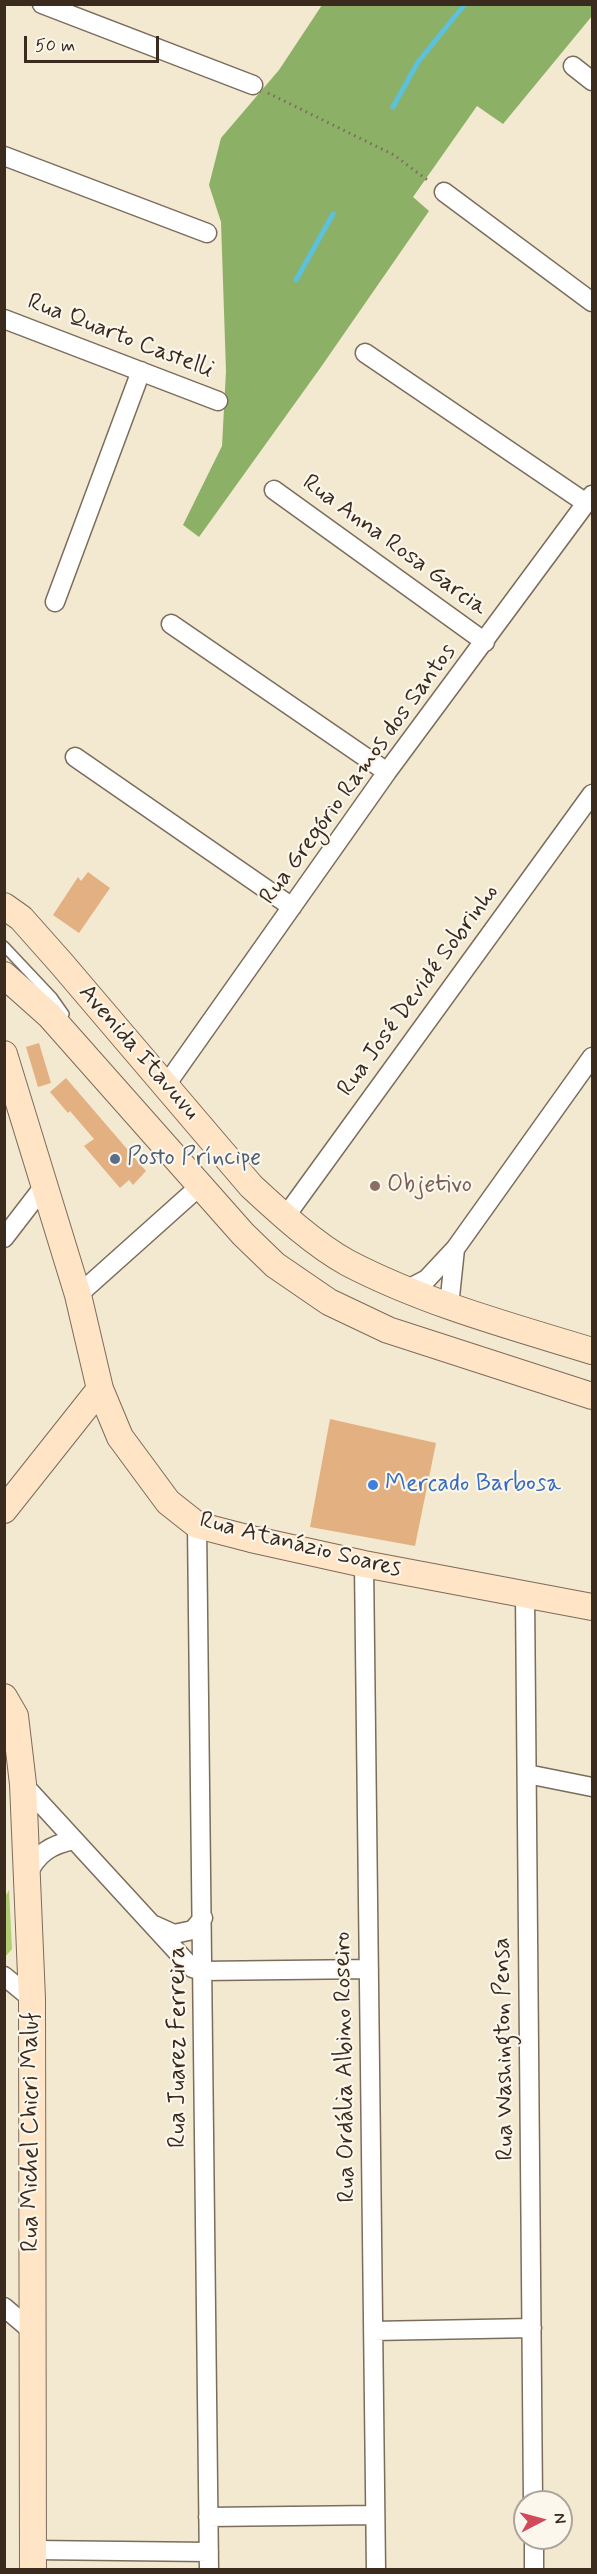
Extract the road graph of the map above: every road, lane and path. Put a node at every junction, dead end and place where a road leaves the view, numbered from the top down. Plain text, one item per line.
1 (42, 4) edge
2 (573, 66) dead end
3 (592, 81) edge
4 (253, 85) joint
5 (4, 156) edge
6 (444, 192) joint
7 (207, 233) dead end
8 (592, 302) edge
9 (4, 319) edge
10 (366, 352) dead end
11 (141, 371) junction
12 (218, 401) dead end
13 (274, 490) dead end
14 (589, 499) edge
15 (56, 602) dead end
16 (171, 624) dead end
17 (485, 642) junction
18 (75, 757) dead end
19 (387, 772) junction
20 (592, 794) edge
21 (292, 907) junction
22 (10, 912) edge
23 (4, 946) edge
24 (4, 975) edge
25 (4, 1054) edge
26 (592, 1057) edge
27 (166, 1085) junction
28 (122, 1097) junction
29 (214, 1142) junction
30 (201, 1185) junction
31 (44, 1186) junction
32 (285, 1217) junction
33 (4, 1238) edge
34 (455, 1249) junction
35 (406, 1290) junction
36 (78, 1295) junction
37 (449, 1306) junction
38 (592, 1351) edge
39 (100, 1389) junction
40 (592, 1396) edge
41 (4, 1510) edge
42 (197, 1525) junction
43 (364, 1564) junction
44 (525, 1595) junction
45 (592, 1607) edge
46 (4, 1697) edge
47 (526, 1774) junction
48 (23, 1784) junction
49 (592, 1787) edge
50 (74, 1840) junction
51 (27, 1875) junction
52 (203, 1918) junction
53 (150, 1923) junction
54 (369, 1969) junction
55 (202, 1971) junction
56 (4, 1976) edge
57 (32, 1998) junction
58 (4, 2307) edge
59 (532, 2328) junction
60 (32, 2331) junction
61 (373, 2331) junction
62 (533, 2490) edge
63 (375, 2515) junction
64 (208, 2517) junction
65 (534, 2550) edge
66 (33, 2560) edge
67 (209, 2561) edge
68 (376, 2570) edge
69 (534, 2570) edge

1 - 4 street
2 - 3 street
4 - 6 path
5 - 7 street
6 - 8 street
9 - 11 street, Rua Quarto Castelli
10 - 14 street
11 - 12 street, Rua Quarto Castelli
11 - 15 street
13 - 17 street, Rua Anna Rosa Garcia
14 - 17 street, Rua Gregório Ramos dos Santos
16 - 19 street
17 - 19 street, Rua Gregório Ramos dos Santos
18 - 21 street
19 - 21 street, Rua Gregório Ramos dos Santos
20 - 32 street, Rua José Devidé Sobrinho
21 - 27 street, Rua Gregório Ramos dos Santos
22 - 27 street, Avenida Itavuvu
23 - 28 lane
24 - 28 street, Avenida Itavuvu
25 - 31 street, Rua Atanázio Soares
26 - 34 street
27 - 29 street, Avenida Itavuvu
28 - 30 street, Avenida Itavuvu
29 - 30 street
29 - 32 street, Avenida Itavuvu
30 - 36 street
30 - 40 street, Avenida Itavuvu
31 - 33 street
31 - 36 street, Rua Atanázio Soares
32 - 35 street, Avenida Itavuvu
34 - 35 street
34 - 37 street
35 - 37 street, Avenida Itavuvu
36 - 39 street, Rua Atanázio Soares
37 - 38 street, Avenida Itavuvu
39 - 41 street
39 - 42 street, Rua Atanázio Soares
42 - 43 street, Rua Atanázio Soares
42 - 52 street, Rua Juarez Ferreira
43 - 44 street, Rua Atanázio Soares
43 - 54 street, Rua Ordália Albino Roseiro
44 - 45 street, Rua Atanázio Soares
44 - 47 street, Rua Washington Pensa
46 - 48 street, Rua Michel Chicri Maluf
47 - 49 street
47 - 59 street, Rua Washington Pensa
48 - 50 street
48 - 51 street, Rua Michel Chicri Maluf
50 - 51 street
50 - 53 street
51 - 57 street, Rua Michel Chicri Maluf
52 - 53 street
52 - 55 street, Rua Juarez Ferreira
53 - 55 street
54 - 55 street
54 - 61 street, Rua Ordália Albino Roseiro
55 - 64 street, Rua Juarez Ferreira
56 - 57 street
57 - 60 street, Rua Michel Chicri Maluf
58 - 60 street
59 - 61 street
59 - 62 street, Rua Washington Pensa
60 - 66 street, Rua Michel Chicri Maluf
61 - 63 street, Rua Ordália Albino Roseiro
63 - 64 street
63 - 68 street, Rua Ordália Albino Roseiro
64 - 67 street, Rua Juarez Ferreira
65 - 69 street
66 - 67 street

